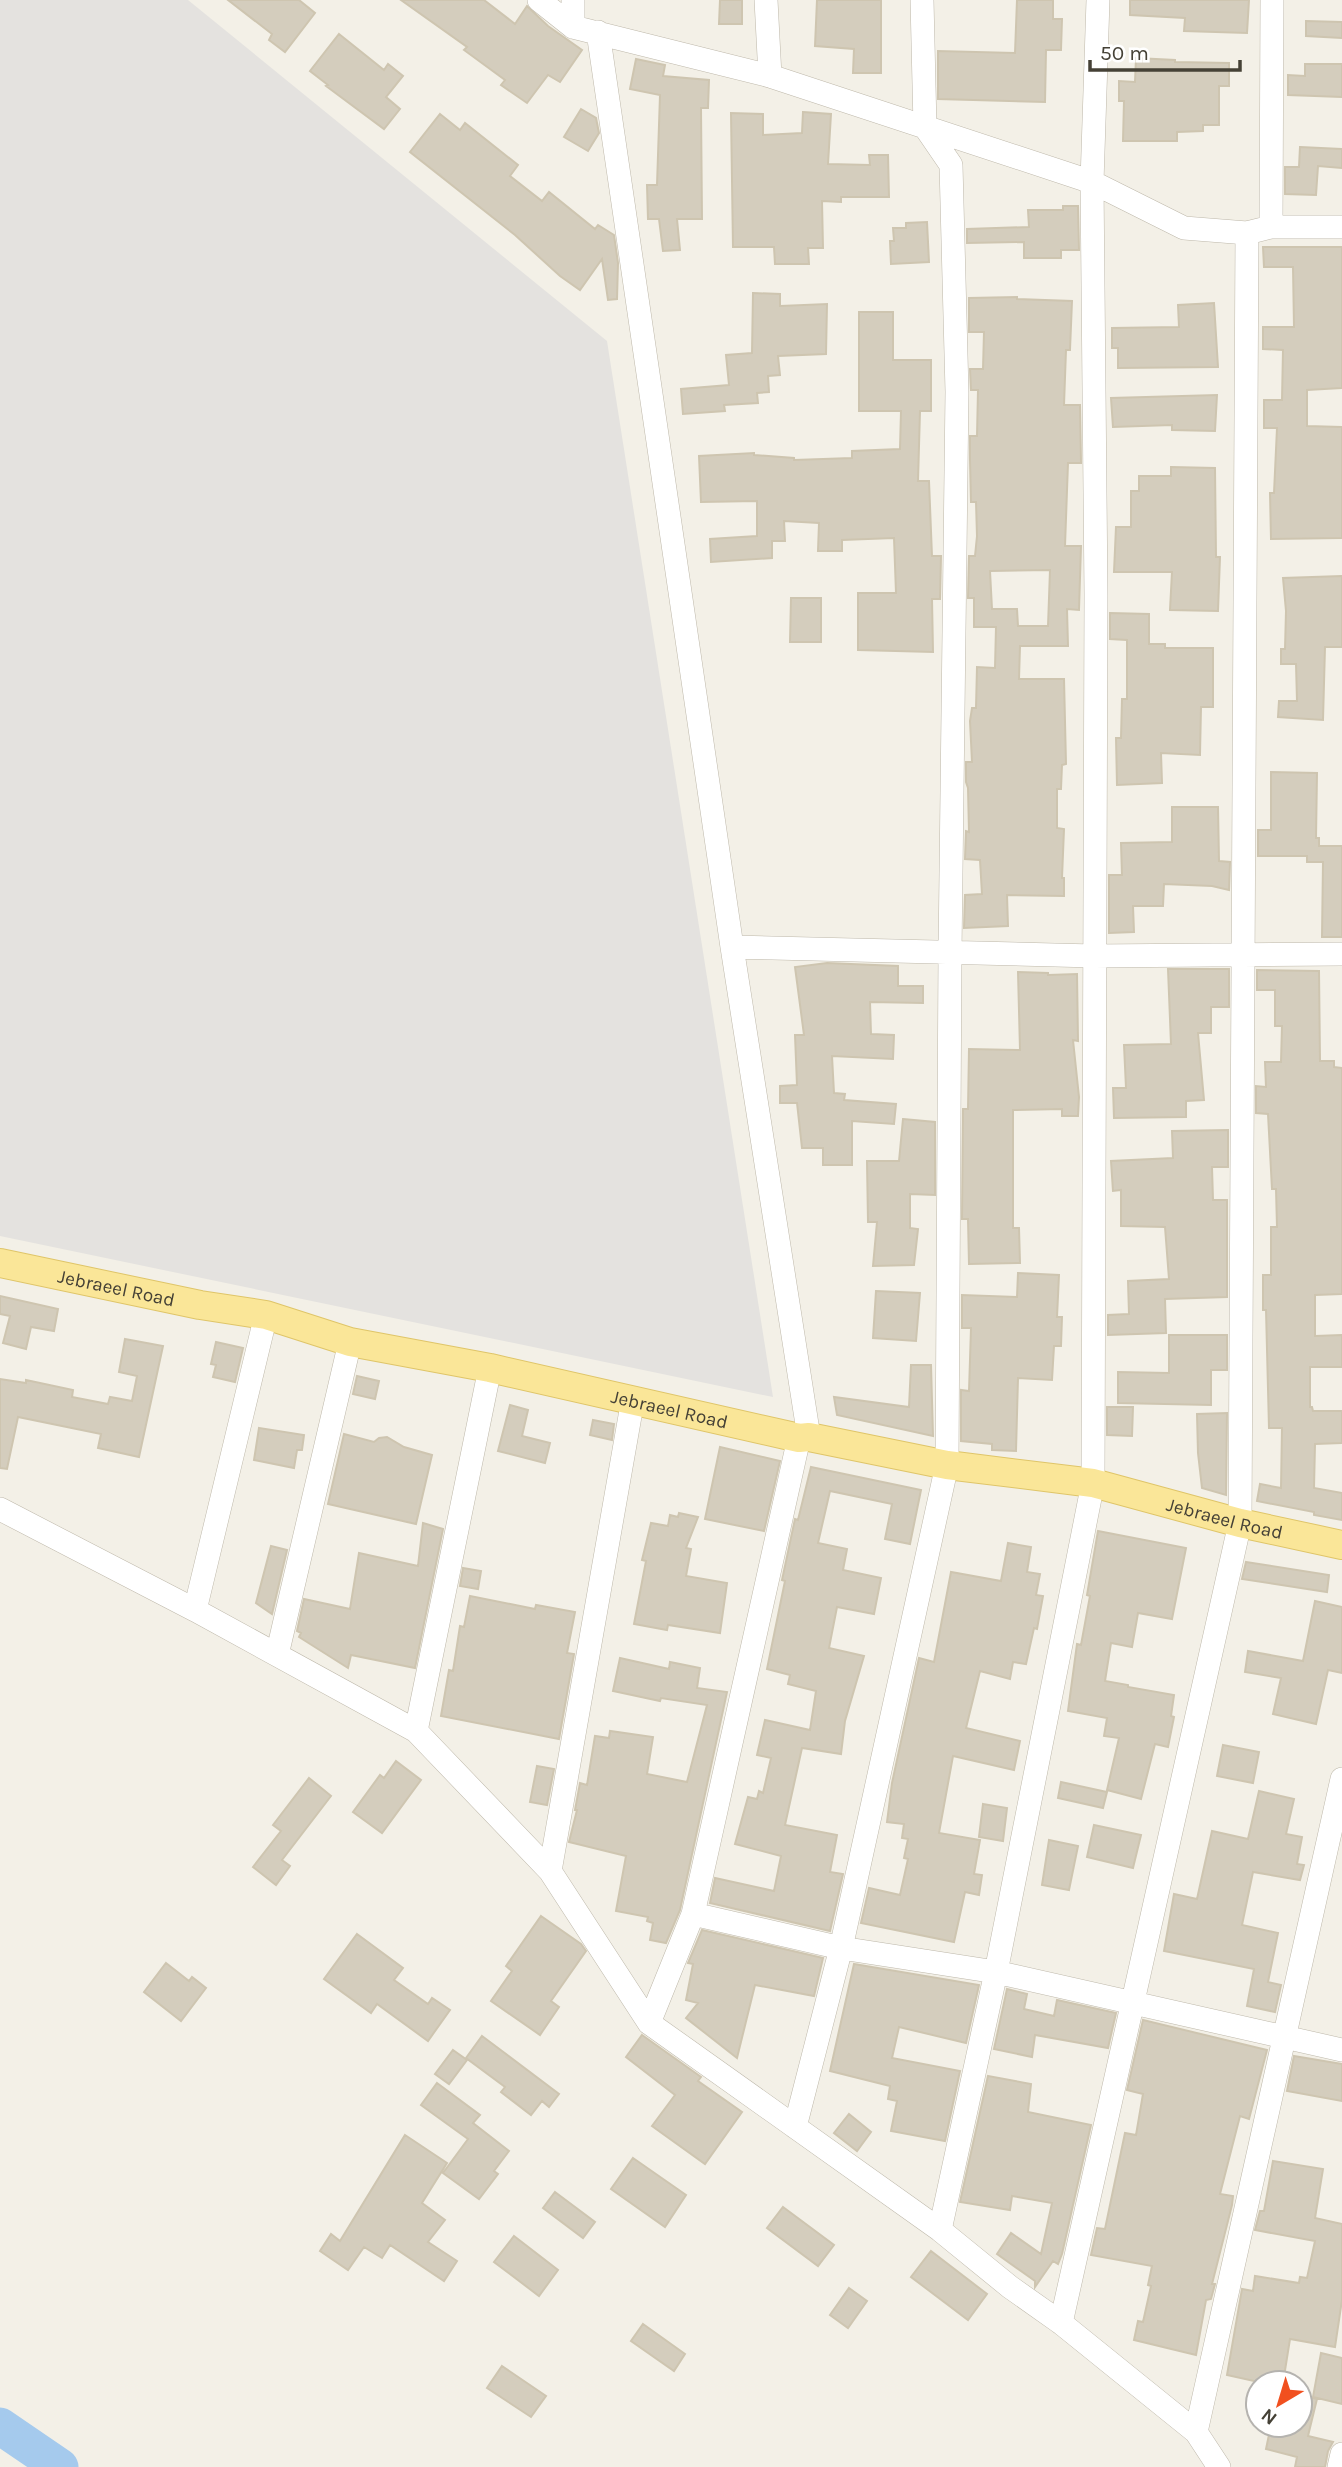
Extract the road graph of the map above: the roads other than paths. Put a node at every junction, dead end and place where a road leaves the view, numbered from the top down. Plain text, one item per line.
1 (540, 0) edge
2 (573, 0) edge
3 (766, 0) edge
4 (922, 0) edge
5 (1098, 0) edge
6 (1272, 0) edge
7 (573, 27) junction
8 (598, 32) junction
9 (770, 76) junction
10 (925, 127) junction
11 (1092, 182) junction
12 (1271, 227) junction
13 (1342, 227) edge
14 (1247, 233) junction
15 (732, 947) junction
16 (950, 953) junction
17 (1342, 954) edge
18 (1094, 956) junction
19 (1244, 956) junction
20 (0, 1263) edge
21 (266, 1315) junction
22 (350, 1342) junction
23 (491, 1368) junction
24 (633, 1399) junction
25 (804, 1438) junction
26 (947, 1465) junction
27 (1093, 1483) junction
28 (0, 1509) edge
29 (1240, 1523) junction
30 (1342, 1545) edge
31 (195, 1610) junction
32 (277, 1655) junction
33 (416, 1731) junction
34 (1342, 1779) edge
35 (550, 1871) junction
36 (693, 1914) junction
37 (841, 1948) junction
38 (996, 1972) junction
39 (1134, 2002) junction
40 (649, 2023) junction
41 (1284, 2036) junction
42 (1342, 2050) edge
43 (795, 2127) junction
44 (940, 2230) junction
45 (1060, 2323) junction
46 (1196, 2432) junction
47 (1342, 2454) edge
48 (1219, 2467) edge
49 (1339, 2467) edge

1 - 7 street
2 - 7 street
3 - 9 street
4 - 10 street
5 - 11 street
6 - 12 street
7 - 8 street
8 - 9 street
8 - 15 street
9 - 10 street
10 - 11 street
10 - 16 street
11 - 14 street
11 - 18 street
12 - 13 street
12 - 14 street
14 - 19 street
15 - 16 street
15 - 25 street
16 - 18 street
16 - 26 street
17 - 19 street
18 - 19 street
18 - 27 street
19 - 29 street
20 - 21 main road, Jebraeel Road
21 - 22 main road, Jebraeel Road
21 - 31 street
22 - 23 main road, Jebraeel Road
22 - 32 street
23 - 24 main road, Jebraeel Road
23 - 33 street
24 - 25 main road, Jebraeel Road
24 - 35 street
25 - 26 main road, Jebraeel Road
25 - 36 street
26 - 27 main road, Jebraeel Road
26 - 37 street
27 - 29 main road, Jebraeel Road
27 - 38 street
28 - 31 street
29 - 30 main road, Jebraeel Road
29 - 39 street
31 - 32 street
32 - 33 street
33 - 35 street
34 - 41 street
35 - 40 street
36 - 37 street
36 - 40 street
37 - 38 street
37 - 43 street
38 - 39 street
38 - 44 street
39 - 41 street
39 - 45 street
40 - 43 street
41 - 42 street
41 - 46 street
43 - 44 street
44 - 45 street
45 - 46 street
46 - 48 street
47 - 49 street

